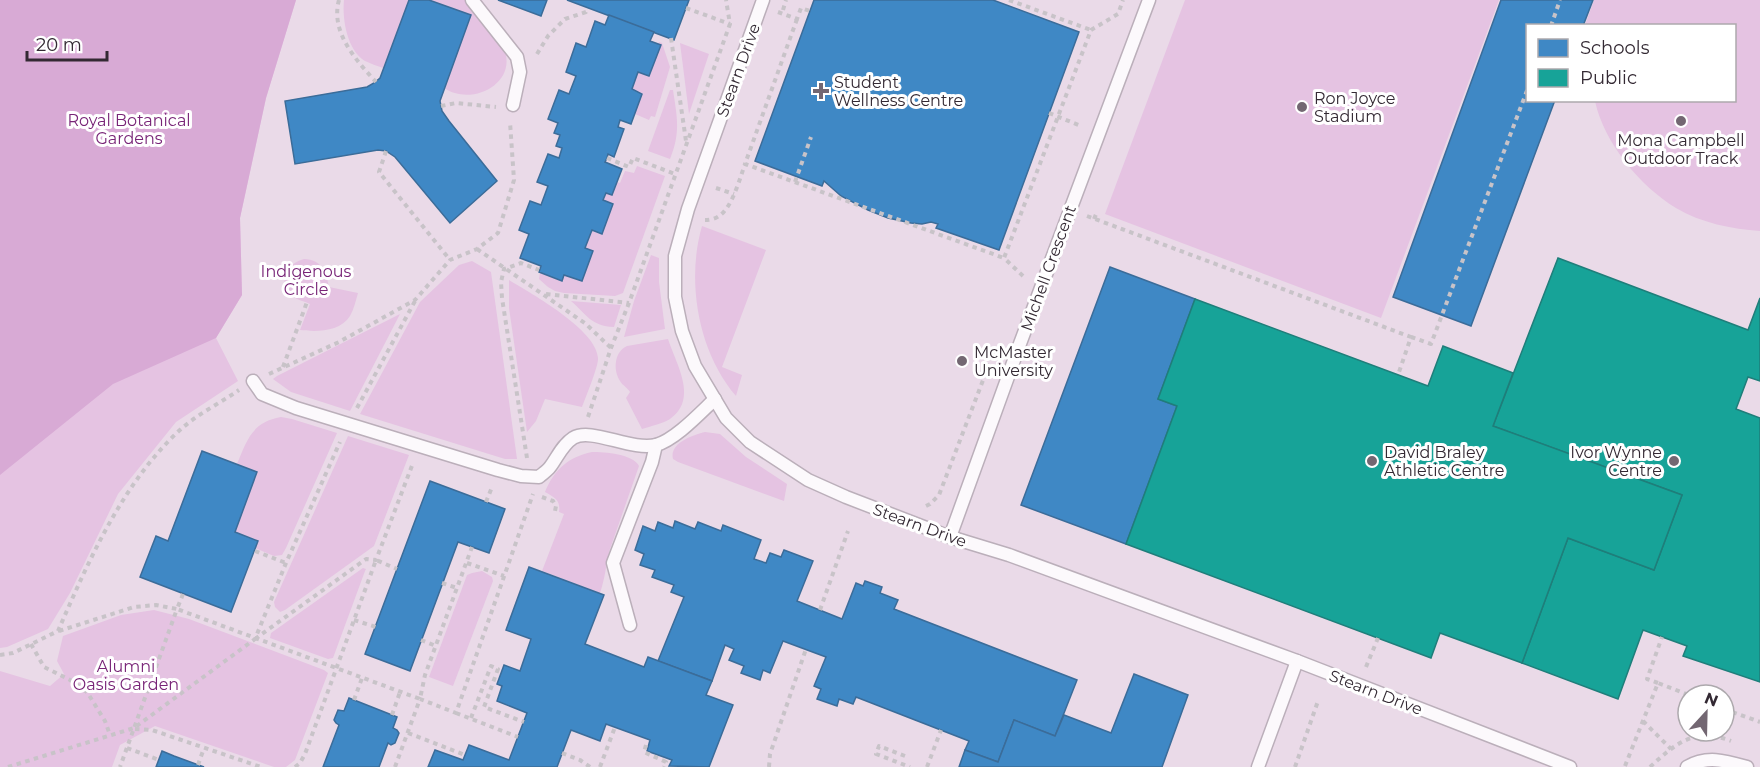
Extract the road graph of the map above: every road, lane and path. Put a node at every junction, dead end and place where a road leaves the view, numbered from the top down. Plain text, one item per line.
1 (339, 0) edge
2 (472, 0) edge
3 (726, 0) edge
4 (763, 0) edge
5 (1009, 0) edge
6 (1124, 0) edge
7 (1149, 0) edge
8 (1560, 0) edge
9 (588, 8) dead end
10 (686, 8) dead end
11 (810, 11) dead end
12 (781, 14) dead end
13 (797, 19) junction
14 (730, 24) junction
15 (1552, 24) edge
16 (1091, 30) junction
17 (671, 38) dead end
18 (518, 64) junction
19 (376, 82) dead end
20 (1526, 91) edge
21 (513, 105) joint
22 (441, 106) dead end
23 (1049, 113) dead end
24 (1058, 117) junction
25 (1085, 127) dead end
26 (811, 137) dead end
27 (687, 142) junction
28 (386, 151) dead end
29 (606, 158) dead end
30 (745, 164) junction
31 (675, 174) junction
32 (795, 182) junction
33 (706, 185) dead end
34 (734, 194) junction
35 (1097, 212) dead end
36 (1086, 216) dead end
37 (1094, 219) junction
38 (699, 226) dead end
39 (477, 249) dead end
40 (1004, 258) junction
41 (450, 260) dead end
42 (504, 269) junction
43 (539, 270) dead end
44 (1023, 276) dead end
45 (543, 294) junction
46 (415, 300) dead end
47 (307, 302) dead end
48 (629, 303) junction
49 (1411, 337) junction
50 (611, 348) junction
51 (993, 354) dead end
52 (283, 368) dead end
53 (1398, 375) dead end
54 (253, 381) dead end
55 (715, 399) junction
56 (348, 424) junction
57 (584, 435) junction
58 (656, 445) junction
59 (420, 446) junction
60 (534, 477) junction
61 (533, 493) junction
62 (917, 507) dead end
63 (555, 511) dead end
64 (848, 531) dead end
65 (950, 537) junction
66 (472, 547) dead end
67 (255, 551) dead end
68 (375, 560) junction
69 (286, 563) junction
70 (466, 563) junction
71 (397, 569) dead end
72 (504, 576) junction
73 (442, 583) dead end
74 (457, 588) junction
75 (183, 594) dead end
76 (177, 609) junction
77 (820, 610) dead end
78 (354, 620) junction
79 (630, 625) dead end
80 (376, 627) dead end
81 (58, 631) dead end
82 (1662, 637) dead end
83 (1378, 638) dead end
84 (255, 639) junction
85 (421, 640) dead end
86 (32, 644) dead end
87 (436, 646) junction
88 (806, 649) dead end
89 (1297, 661) junction
90 (1366, 667) dead end
91 (336, 669) junction
92 (362, 678) junction
93 (1658, 683) junction
94 (1676, 690) edge
95 (400, 692) junction
96 (420, 699) junction
97 (354, 700) dead end
98 (1318, 701) dead end
99 (456, 713) junction
100 (1736, 713) edge
101 (392, 715) dead end
102 (471, 718) junction
103 (1643, 721) junction
104 (524, 722) dead end
105 (1760, 722) edge
106 (615, 727) dead end
107 (134, 728) junction
108 (941, 730) dead end
109 (408, 733) junction
110 (110, 735) junction
111 (518, 737) dead end
112 (646, 746) dead end
113 (127, 748) junction
114 (204, 748) junction
115 (1671, 749) dead end
116 (562, 753) dead end
117 (465, 755) dead end
118 (905, 756) dead end
119 (159, 760) dead end
120 (1545, 762) edge
121 (198, 765) dead end
122 (1625, 766) edge
123 (8, 767) edge
124 (120, 767) edge
125 (261, 767) edge
126 (296, 767) edge
127 (395, 767) edge
128 (590, 767) edge
129 (600, 767) edge
130 (664, 767) edge
131 (769, 767) edge
132 (910, 767) edge
133 (927, 767) edge
134 (1258, 767) edge
135 (1295, 767) edge
136 (1570, 767) edge
137 (1687, 767) edge
138 (1747, 767) edge

1 - 19 path
2 - 18 lane
3 - 14 path
4 - 55 lane, Stearn Drive
5 - 16 path
6 - 16 path
7 - 65 lane, Michell Crescent
8 - 15 path
9 - 18 path
10 - 14 path
11 - 13 path
12 - 13 path
13 - 30 path
14 - 27 path
16 - 24 path
17 - 27 path
18 - 21 lane
20 - 49 path
21 - 22 path
23 - 24 path
24 - 25 path
24 - 40 path
26 - 32 path
27 - 31 path
28 - 41 path
29 - 31 path
30 - 32 path
30 - 34 path
31 - 48 path
32 - 40 path
33 - 34 path
34 - 38 path
35 - 37 path
36 - 37 path
37 - 49 path
39 - 42 path
40 - 44 path
42 - 43 path
42 - 45 path
42 - 60 path
45 - 48 path
45 - 50 path
46 - 56 path
47 - 52 path
48 - 50 path
49 - 53 path
50 - 57 path
51 - 62 path
54 - 56 lane
55 - 58 lane
55 - 65 lane, Stearn Drive
56 - 59 lane
56 - 69 path
57 - 58 lane
57 - 60 lane
58 - 79 lane
59 - 60 lane
59 - 68 path
60 - 61 path
61 - 63 path
61 - 72 path
64 - 77 path
65 - 89 lane, Stearn Drive
66 - 70 path
67 - 69 path
68 - 71 path
68 - 78 path
68 - 84 path
69 - 84 path
70 - 72 path
70 - 74 path
72 - 99 path
73 - 74 path
74 - 87 path
75 - 76 path
76 - 81 path
76 - 84 path
76 - 107 path
78 - 80 path
78 - 91 path
82 - 93 path
83 - 90 path
84 - 91 path
84 - 107 path
85 - 87 path
86 - 110 path
87 - 96 path
88 - 131 path
89 - 120 lane, Stearn Drive
89 - 134 lane
91 - 92 path
91 - 126 path
92 - 95 path
92 - 97 path
93 - 94 path
93 - 103 path
95 - 96 path
95 - 101 path
96 - 99 path
96 - 109 path
98 - 135 path
99 - 102 path
100 - 105 path
102 - 104 path
102 - 111 path
103 - 115 path
103 - 122 path
106 - 129 path
107 - 110 path
107 - 113 path
107 - 114 path
108 - 133 path
109 - 117 path
109 - 127 path
110 - 123 path
112 - 130 path
113 - 119 path
113 - 124 path
114 - 121 path
114 - 125 path
116 - 128 path
118 - 132 path
120 - 136 lane, Stearn Drive
137 - 138 lane

